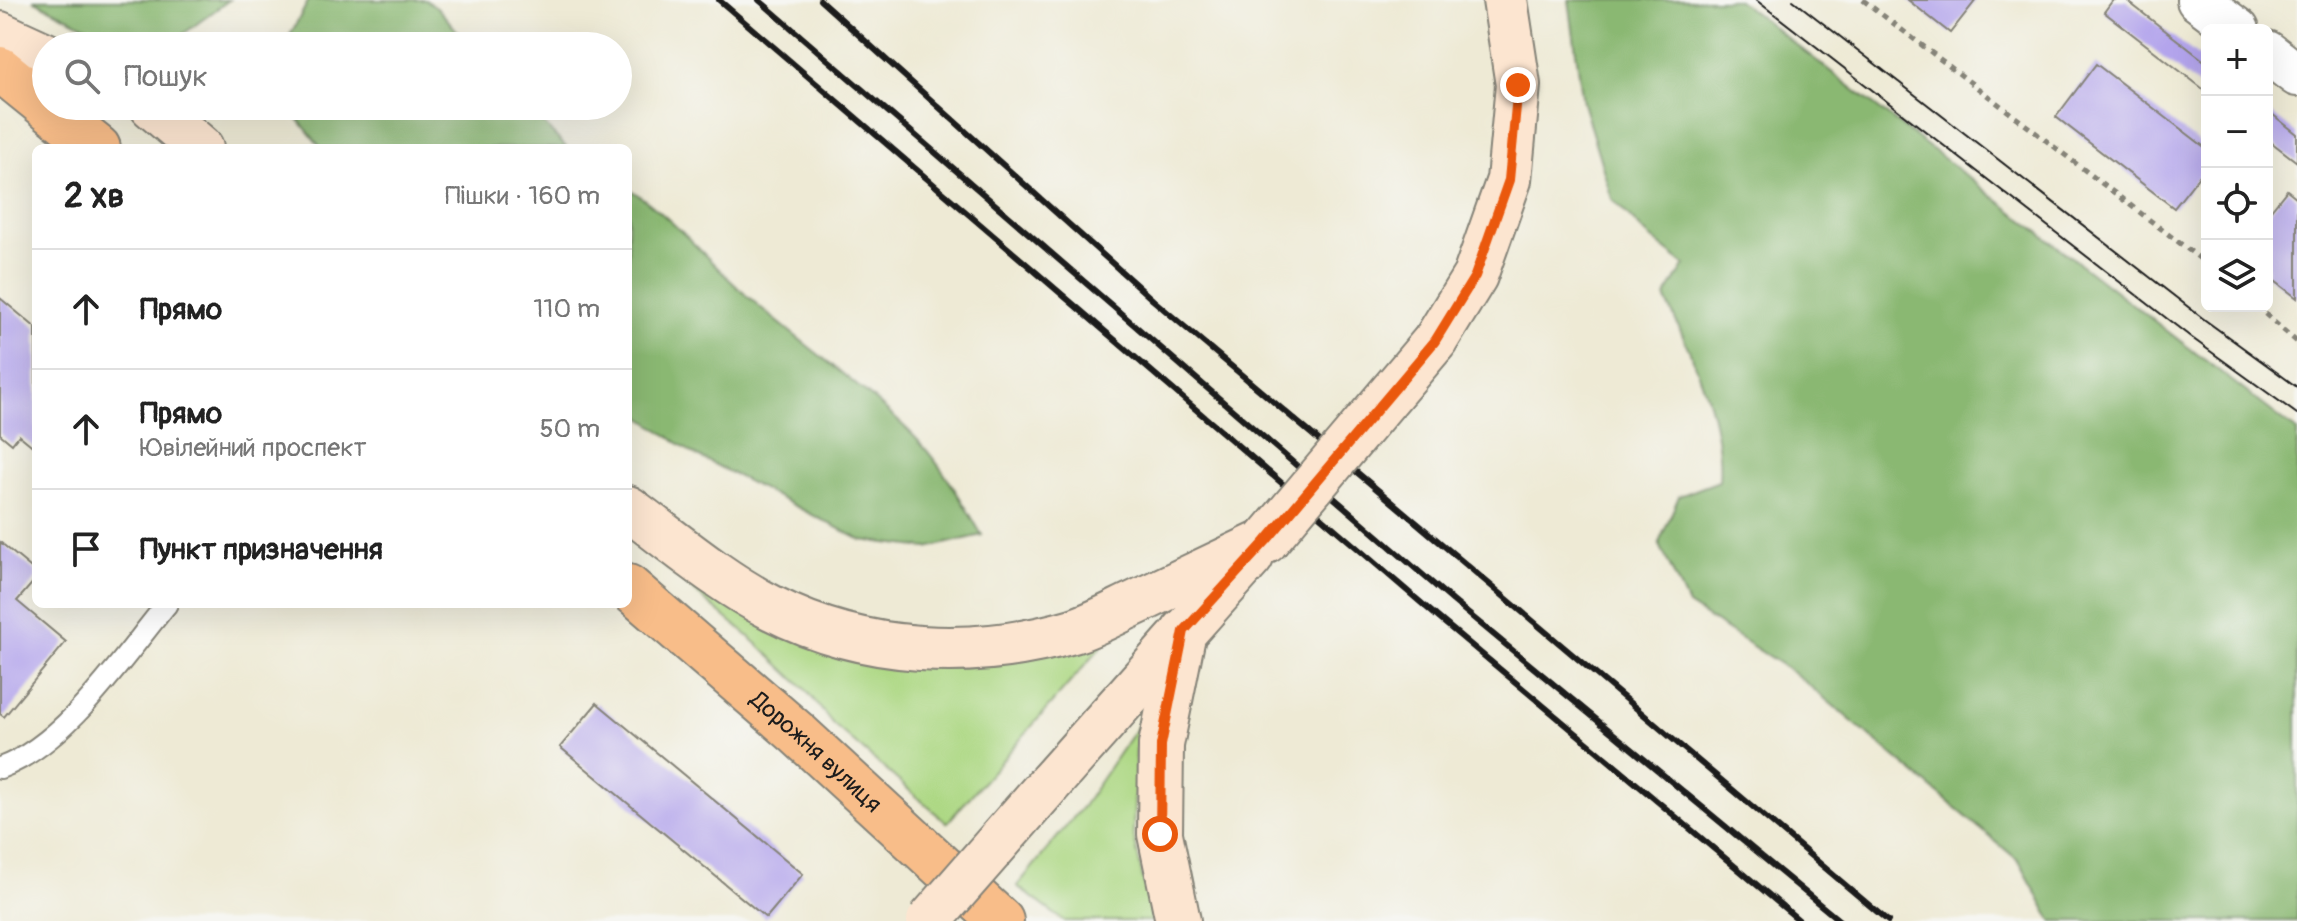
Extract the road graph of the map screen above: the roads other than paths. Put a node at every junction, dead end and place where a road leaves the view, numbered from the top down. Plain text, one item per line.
1 (1505, 0) edge
2 (2198, 0) edge
3 (2230, 24) edge
4 (0, 34) edge
5 (32, 49) edge
6 (2273, 57) edge
7 (0, 69) edge
8 (2297, 75) edge
9 (32, 95) edge
10 (63, 120) edge
11 (168, 120) edge
12 (93, 144) edge
13 (196, 144) edge
14 (632, 511) edge
15 (1266, 541) junction
16 (632, 590) edge
17 (164, 608) edge
18 (1184, 631) junction
19 (0, 768) edge
20 (929, 921) edge
21 (1001, 921) edge
22 (1178, 921) edge

1 - 15 main road, bridge
2 - 3 street
4 - 5 main road
6 - 8 street
7 - 9 main road
10 - 12 main road
11 - 13 main road
14 - 15 main road
15 - 18 main road
16 - 21 main road, Дорожня вулиця
17 - 19 lane
18 - 20 main road, bridge
18 - 22 main road

